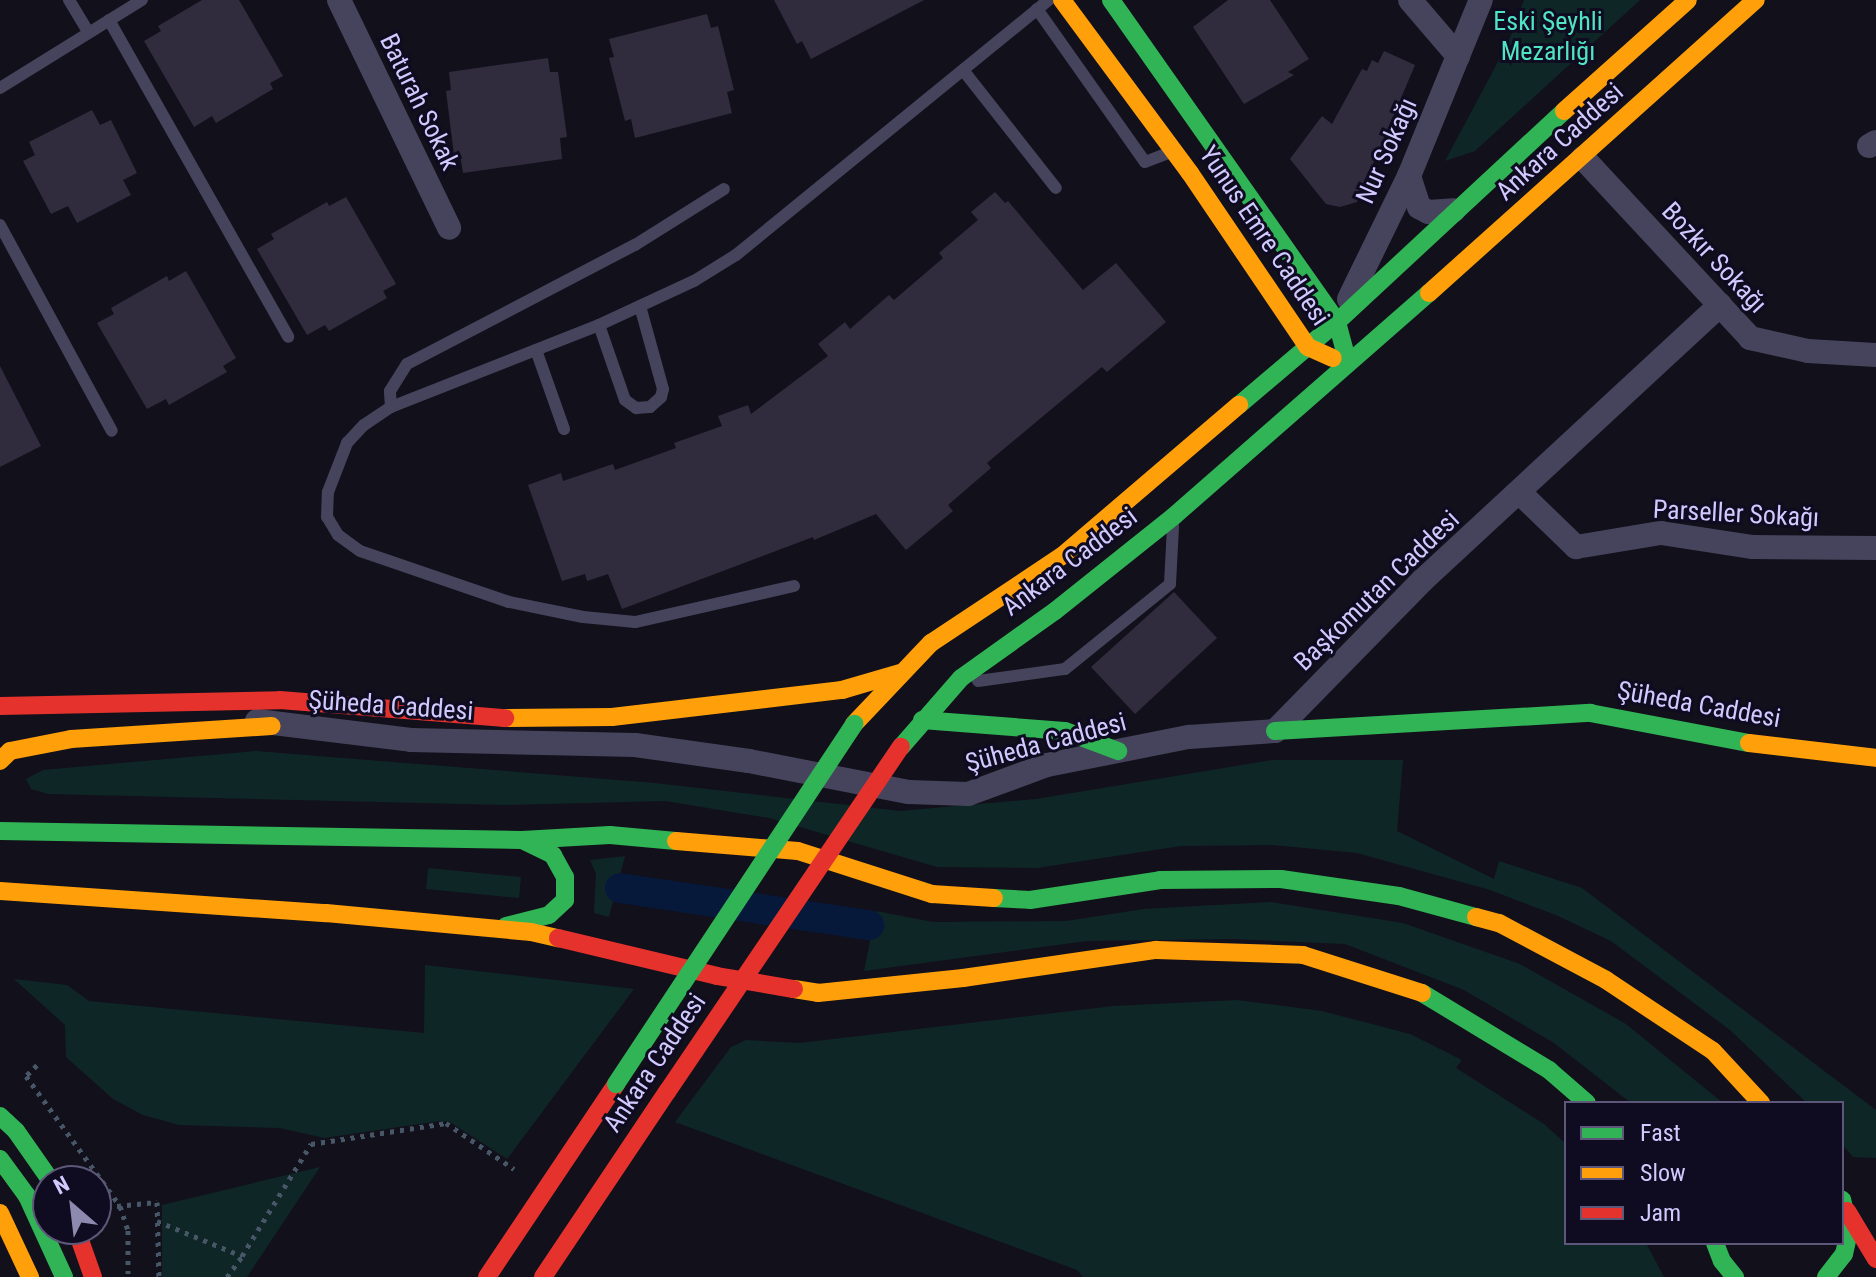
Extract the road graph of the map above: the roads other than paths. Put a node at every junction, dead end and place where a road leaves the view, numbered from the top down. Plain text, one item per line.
1 (69, 0) edge
2 (142, 0) edge
3 (339, 0) edge
4 (1049, 0) edge
5 (1062, 0) edge
6 (1111, 0) edge
7 (1410, 0) edge
8 (1481, 0) edge
9 (1688, 0) edge
10 (1756, 0) edge
11 (1037, 9) junction
12 (109, 20) junction
13 (88, 32) junction
14 (1458, 56) junction
15 (963, 70) junction
16 (0, 88) edge
17 (1173, 150) junction
18 (1583, 158) junction
19 (1409, 176) junction
20 (1056, 188) dead end
21 (724, 189) dead end
22 (1454, 210) junction
23 (0, 225) edge
24 (449, 228) dead end
25 (1720, 305) junction
26 (640, 306) junction
27 (1337, 322) junction
28 (599, 325) junction
29 (288, 337) dead end
30 (1308, 347) junction
31 (536, 350) junction
32 (1876, 355) edge
33 (1348, 364) junction
34 (391, 407) junction
35 (564, 429) dead end
36 (112, 431) dead end
37 (1520, 493) junction
38 (1174, 516) junction
39 (1876, 548) edge
40 (794, 586) dead end
41 (900, 673) junction
42 (955, 684) junction
43 (186, 700) junction
44 (0, 706) edge
45 (922, 720) junction
46 (272, 726) junction
47 (1275, 731) junction
48 (1118, 751) junction
49 (1876, 758) edge
50 (0, 761) edge
51 (5, 824) edge
52 (522, 840) junction
53 (0, 891) edge
54 (494, 929) junction
55 (1585, 1101) edge
56 (1759, 1101) edge
57 (0, 1116) edge
58 (0, 1159) edge
59 (40, 1165) edge
60 (1845, 1205) edge
61 (0, 1213) edge
62 (82, 1245) edge
63 (1716, 1245) edge
64 (1876, 1259) edge
65 (1725, 1269) edge
66 (30, 1277) edge
67 (64, 1277) edge
68 (93, 1277) edge
69 (487, 1277) edge
70 (543, 1277) edge
71 (1735, 1277) edge
72 (1826, 1277) edge

1 - 13 lane
2 - 12 lane
3 - 24 street, Baturah Sokak
4 - 11 lane
5 - 17 main road, Yunus Emre Caddesi
6 - 27 main road, Yunus Emre Caddesi
7 - 14 street
8 - 14 street, Nur Sokağı
9 - 22 main road, Ankara Caddesi
10 - 18 main road, Ankara Caddesi
11 - 15 lane
11 - 17 lane
12 - 13 lane
12 - 29 lane
13 - 16 lane
14 - 19 street, Nur Sokağı
15 - 20 lane
15 - 26 lane
17 - 30 main road, Yunus Emre Caddesi
18 - 25 street, Bozkır Sokağı
18 - 33 main road, Ankara Caddesi
19 - 22 street
19 - 27 street, Nur Sokağı
21 - 34 lane
22 - 27 main road, Ankara Caddesi
23 - 36 lane
25 - 32 street, Bozkır Sokağı
25 - 37 street, Başkomutan Caddesi
26 - 28 lane
26 - 28 lane
27 - 30 main road, Ankara Caddesi
27 - 33 main road, Yunus Emre Caddesi
28 - 31 lane
30 - 33 main road, Yunus Emre Caddesi
30 - 41 main road, Ankara Caddesi
31 - 34 lane
31 - 35 lane
33 - 38 main road, Ankara Caddesi
34 - 40 lane
37 - 39 street, Parseller Sokağı
37 - 47 street, Başkomutan Caddesi
38 - 42 main road, Ankara Caddesi
38 - 42 lane
41 - 43 main road
41 - 69 main road, Ankara Caddesi, bridge
42 - 45 main road, Ankara Caddesi
43 - 44 main road
43 - 46 street, Şüheda Caddesi
45 - 48 main road
45 - 70 main road, Ankara Caddesi, bridge
46 - 48 street, Şüheda Caddesi
46 - 50 main road
47 - 48 street, Şüheda Caddesi
47 - 49 main road, Şüheda Caddesi
51 - 52 main road
52 - 54 main road
52 - 56 main road
53 - 54 main road
54 - 55 main road
57 - 59 main road
58 - 67 main road
60 - 64 main road
60 - 72 main road
61 - 66 main road
62 - 68 main road
63 - 65 main road
65 - 71 main road

